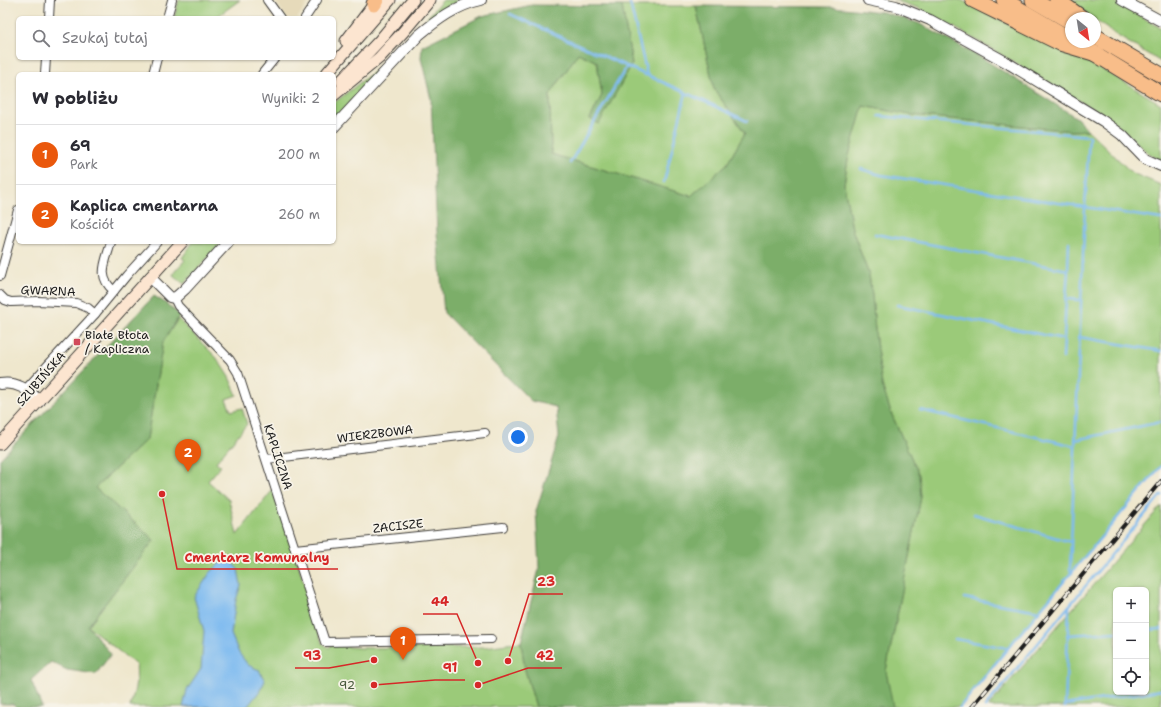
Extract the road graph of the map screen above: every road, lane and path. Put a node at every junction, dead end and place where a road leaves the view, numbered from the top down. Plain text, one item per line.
1 (50, 0) edge
2 (172, 0) edge
3 (267, 0) edge
4 (317, 0) edge
5 (390, 0) edge
6 (413, 0) edge
7 (430, 0) edge
8 (481, 0) edge
9 (868, 0) edge
10 (973, 0) edge
11 (1004, 0) edge
12 (1033, 0) edge
13 (1057, 0) edge
14 (1122, 0) edge
15 (375, 1) edge
16 (1074, 12) edge
17 (48, 16) edge
18 (168, 16) edge
19 (279, 16) edge
20 (306, 16) edge
21 (1065, 19) edge
22 (1161, 21) edge
23 (1101, 32) edge
24 (1065, 36) edge
25 (1101, 39) edge
26 (1086, 48) edge
27 (1097, 54) junction
28 (336, 55) edge
29 (46, 60) edge
30 (156, 60) edge
31 (273, 60) edge
32 (333, 60) edge
33 (1156, 71) edge
34 (45, 72) edge
35 (154, 72) edge
36 (264, 72) edge
37 (324, 72) edge
38 (328, 72) edge
39 (336, 86) edge
40 (336, 93) edge
41 (1161, 94) edge
42 (336, 125) edge
43 (1161, 166) edge
44 (16, 217) edge
45 (110, 244) edge
46 (155, 244) edge
47 (180, 244) edge
48 (226, 244) edge
49 (0, 276) edge
50 (150, 277) junction
51 (114, 291) junction
52 (0, 295) edge
53 (174, 298) junction
54 (95, 314) junction
55 (0, 384) edge
56 (26, 389) junction
57 (40, 401) junction
58 (485, 433) dead end
59 (0, 444) edge
60 (267, 459) junction
61 (503, 527) dead end
62 (295, 549) junction
63 (491, 638) dead end

1 - 17 street
2 - 18 street
3 - 19 street
4 - 20 street
5 - 38 main road
6 - 39 main road
7 - 40 main road
8 - 42 street
9 - 43 street
10 - 27 highway
11 - 24 highway
12 - 21 highway
13 - 16 highway
14 - 22 street
15 - 28 main road
23 - 33 highway
25 - 33 highway
26 - 27 highway
27 - 41 highway
29 - 34 street
30 - 35 street
31 - 36 street
32 - 37 main road
44 - 49 street
45 - 51 street
46 - 51 street, SZUBIŃSKA
47 - 50 main road, SZUBIŃSKA
48 - 53 street
50 - 53 street
50 - 57 main road, SZUBIŃSKA
51 - 54 street, SZUBIŃSKA
52 - 54 street, GWARNA
53 - 60 street, KAPLICZNA
54 - 56 street, SZUBIŃSKA
55 - 56 street
56 - 57 street
57 - 59 main road, SZUBIŃSKA
58 - 60 street, WIERZBOWA
60 - 62 street, KAPLICZNA
61 - 62 street, ZACISZE
62 - 63 street, KAPLICZNA

